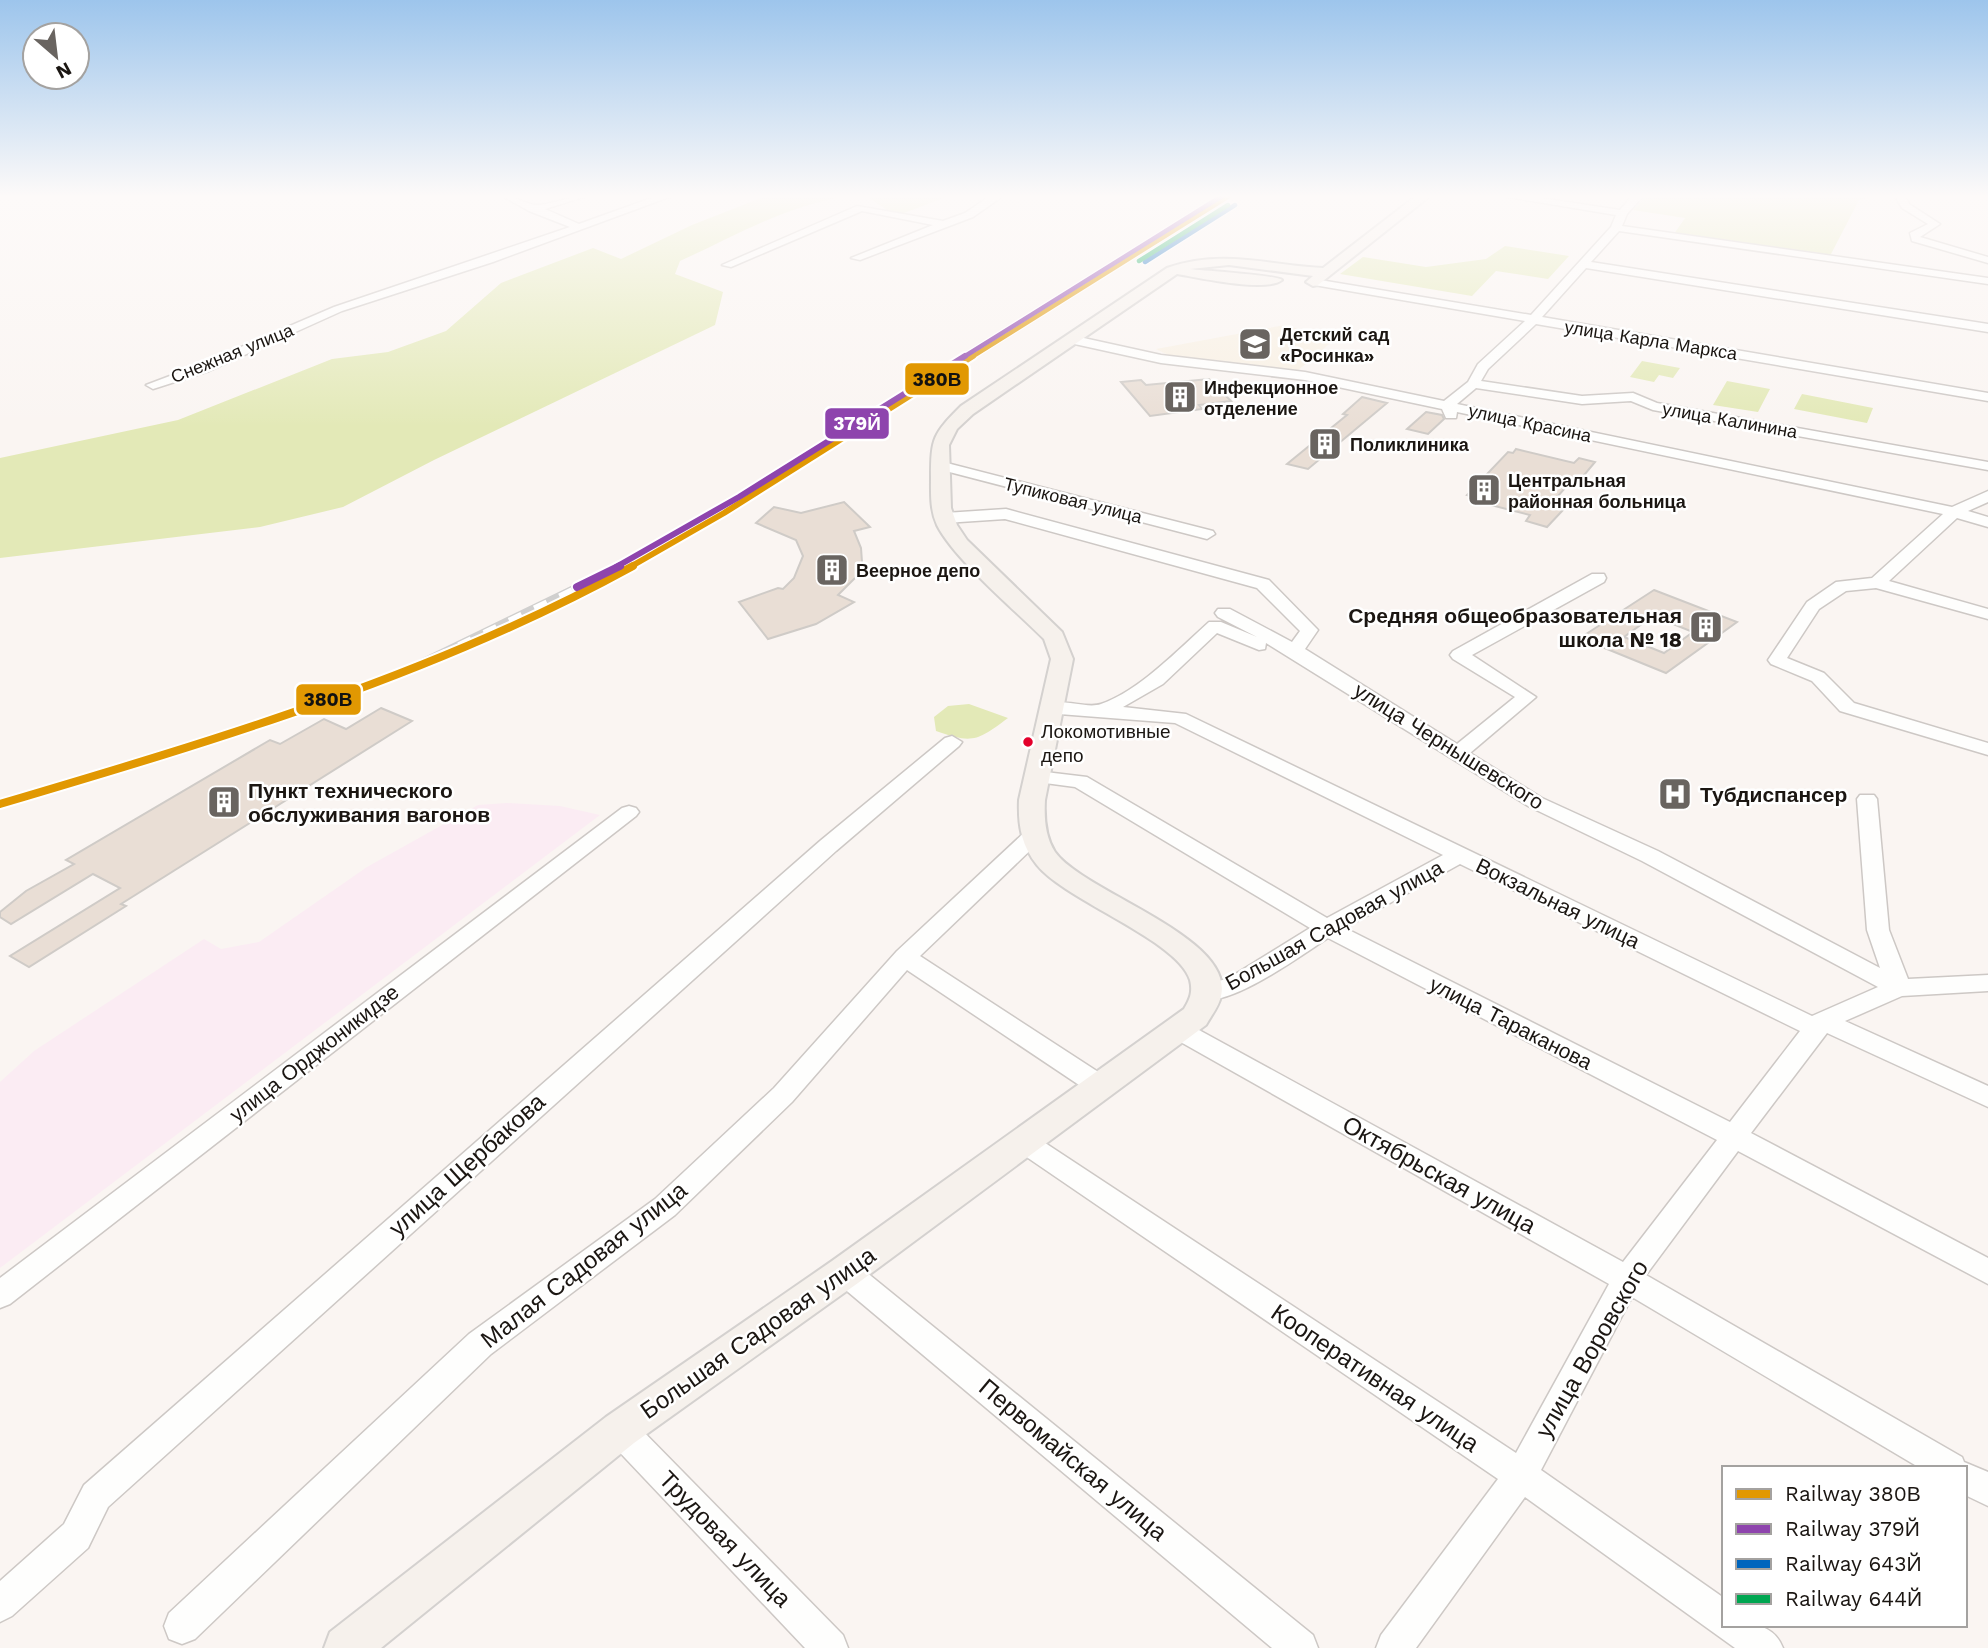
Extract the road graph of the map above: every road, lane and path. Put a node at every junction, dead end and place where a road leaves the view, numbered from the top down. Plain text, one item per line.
1 (446, 273) edge
2 (1169, 273) edge
3 (1189, 273) edge
4 (1265, 273) edge
5 (1302, 273) edge
6 (1325, 273) edge
7 (1573, 273) edge
8 (1638, 273) edge
9 (1931, 273) edge
10 (1320, 277) junction
11 (1245, 279) junction
12 (1988, 281) edge
13 (1532, 321) junction
14 (1988, 328) edge
15 (1070, 339) junction
16 (1473, 384) junction
17 (153, 385) dead end
18 (1988, 397) edge
19 (1447, 405) junction
20 (1453, 420) dead end
21 (939, 465) junction
22 (1988, 466) edge
23 (1988, 496) edge
24 (1954, 512) junction
25 (944, 518) junction
26 (1988, 522) edge
27 (1206, 534) dead end
28 (1598, 578) dead end
29 (1877, 583) junction
30 (1224, 613) dead end
31 (1988, 614) edge
32 (1294, 650) junction
33 (1053, 709) junction
34 (1103, 711) junction
35 (952, 742) dead end
36 (1988, 748) edge
37 (1459, 752) junction
38 (1037, 777) junction
39 (1867, 799) dead end
40 (629, 812) dead end
41 (1034, 835) junction
42 (1460, 855) junction
43 (1327, 928) junction
44 (905, 957) junction
45 (1988, 983) edge
46 (1899, 988) junction
47 (1208, 993) junction
48 (1819, 1025) junction
49 (1179, 1030) junction
50 (1100, 1086) junction
51 (1988, 1097) edge
52 (1735, 1138) junction
53 (1024, 1142) junction
54 (845, 1272) junction
55 (1988, 1272) edge
56 (1627, 1279) junction
57 (0, 1295) edge
58 (620, 1430) junction
59 (1947, 1466) edge
60 (1521, 1475) junction
61 (1967, 1478) edge
62 (1988, 1490) edge
63 (0, 1604) edge
64 (1722, 1618) edge
65 (182, 1626) dead end
66 (1736, 1627) edge
67 (346, 1648) edge
68 (830, 1648) edge
69 (1300, 1648) edge
70 (1394, 1648) edge
71 (1765, 1648) edge

1 - 17 street, Снежная улица
2 - 15 main road
3 - 11 main road
4 - 11 main road
5 - 10 main road
6 - 10 main road
7 - 13 street
8 - 14 street
9 - 12 street
10 - 11 main road
10 - 13 street, улица Карла Маркса
13 - 16 street
13 - 18 street, улица Карла Маркса
15 - 19 street, улица Красина
15 - 21 main road
16 - 19 street
16 - 22 street, улица Калинина
19 - 20 street
19 - 24 street, улица Красина
21 - 25 main road
21 - 27 street, Тупиковая улица
23 - 24 street
24 - 26 street, улица Красина
24 - 29 street
25 - 32 street
25 - 33 main road
28 - 37 street
29 - 31 street
29 - 36 street
30 - 32 street, улица Чернышевского
32 - 34 street
32 - 37 street, улица Чернышевского
33 - 34 street, Вокзальная улица
33 - 38 main road
34 - 42 street, Вокзальная улица
35 - 63 street, улица Щербакова
37 - 46 street, улица Чернышевского
38 - 41 main road
38 - 43 street, улица Тараканова
39 - 46 street
40 - 57 street, улица Орджоникидзе
41 - 44 street, Малая Садовая улица
41 - 47 main road
42 - 43 street, Большая Садовая улица
42 - 48 street, Вокзальная улица
43 - 47 street, Большая Садовая улица
43 - 52 street, улица Тараканова
44 - 50 street
44 - 65 street, Малая Садовая улица
45 - 46 street
46 - 48 street
47 - 49 main road
48 - 51 street, Вокзальная улица
48 - 52 street, улица Воровского
49 - 50 main road, Большая Садовая улица
49 - 56 street, Октябрьская улица
50 - 53 main road, Большая Садовая улица
52 - 55 street, улица Тараканова
52 - 56 street, улица Воровского
53 - 54 main road, Большая Садовая улица
53 - 60 street, Кооперативная улица
54 - 58 main road, Большая Садовая улица
54 - 69 street, Первомайская улица
56 - 59 street, Октябрьская улица
56 - 60 street, улица Воровского
58 - 67 main road, Большая Садовая улица
58 - 68 street, Трудовая улица
60 - 64 street, Кооперативная улица
60 - 70 street, улица Воровского
61 - 62 street
66 - 71 street

